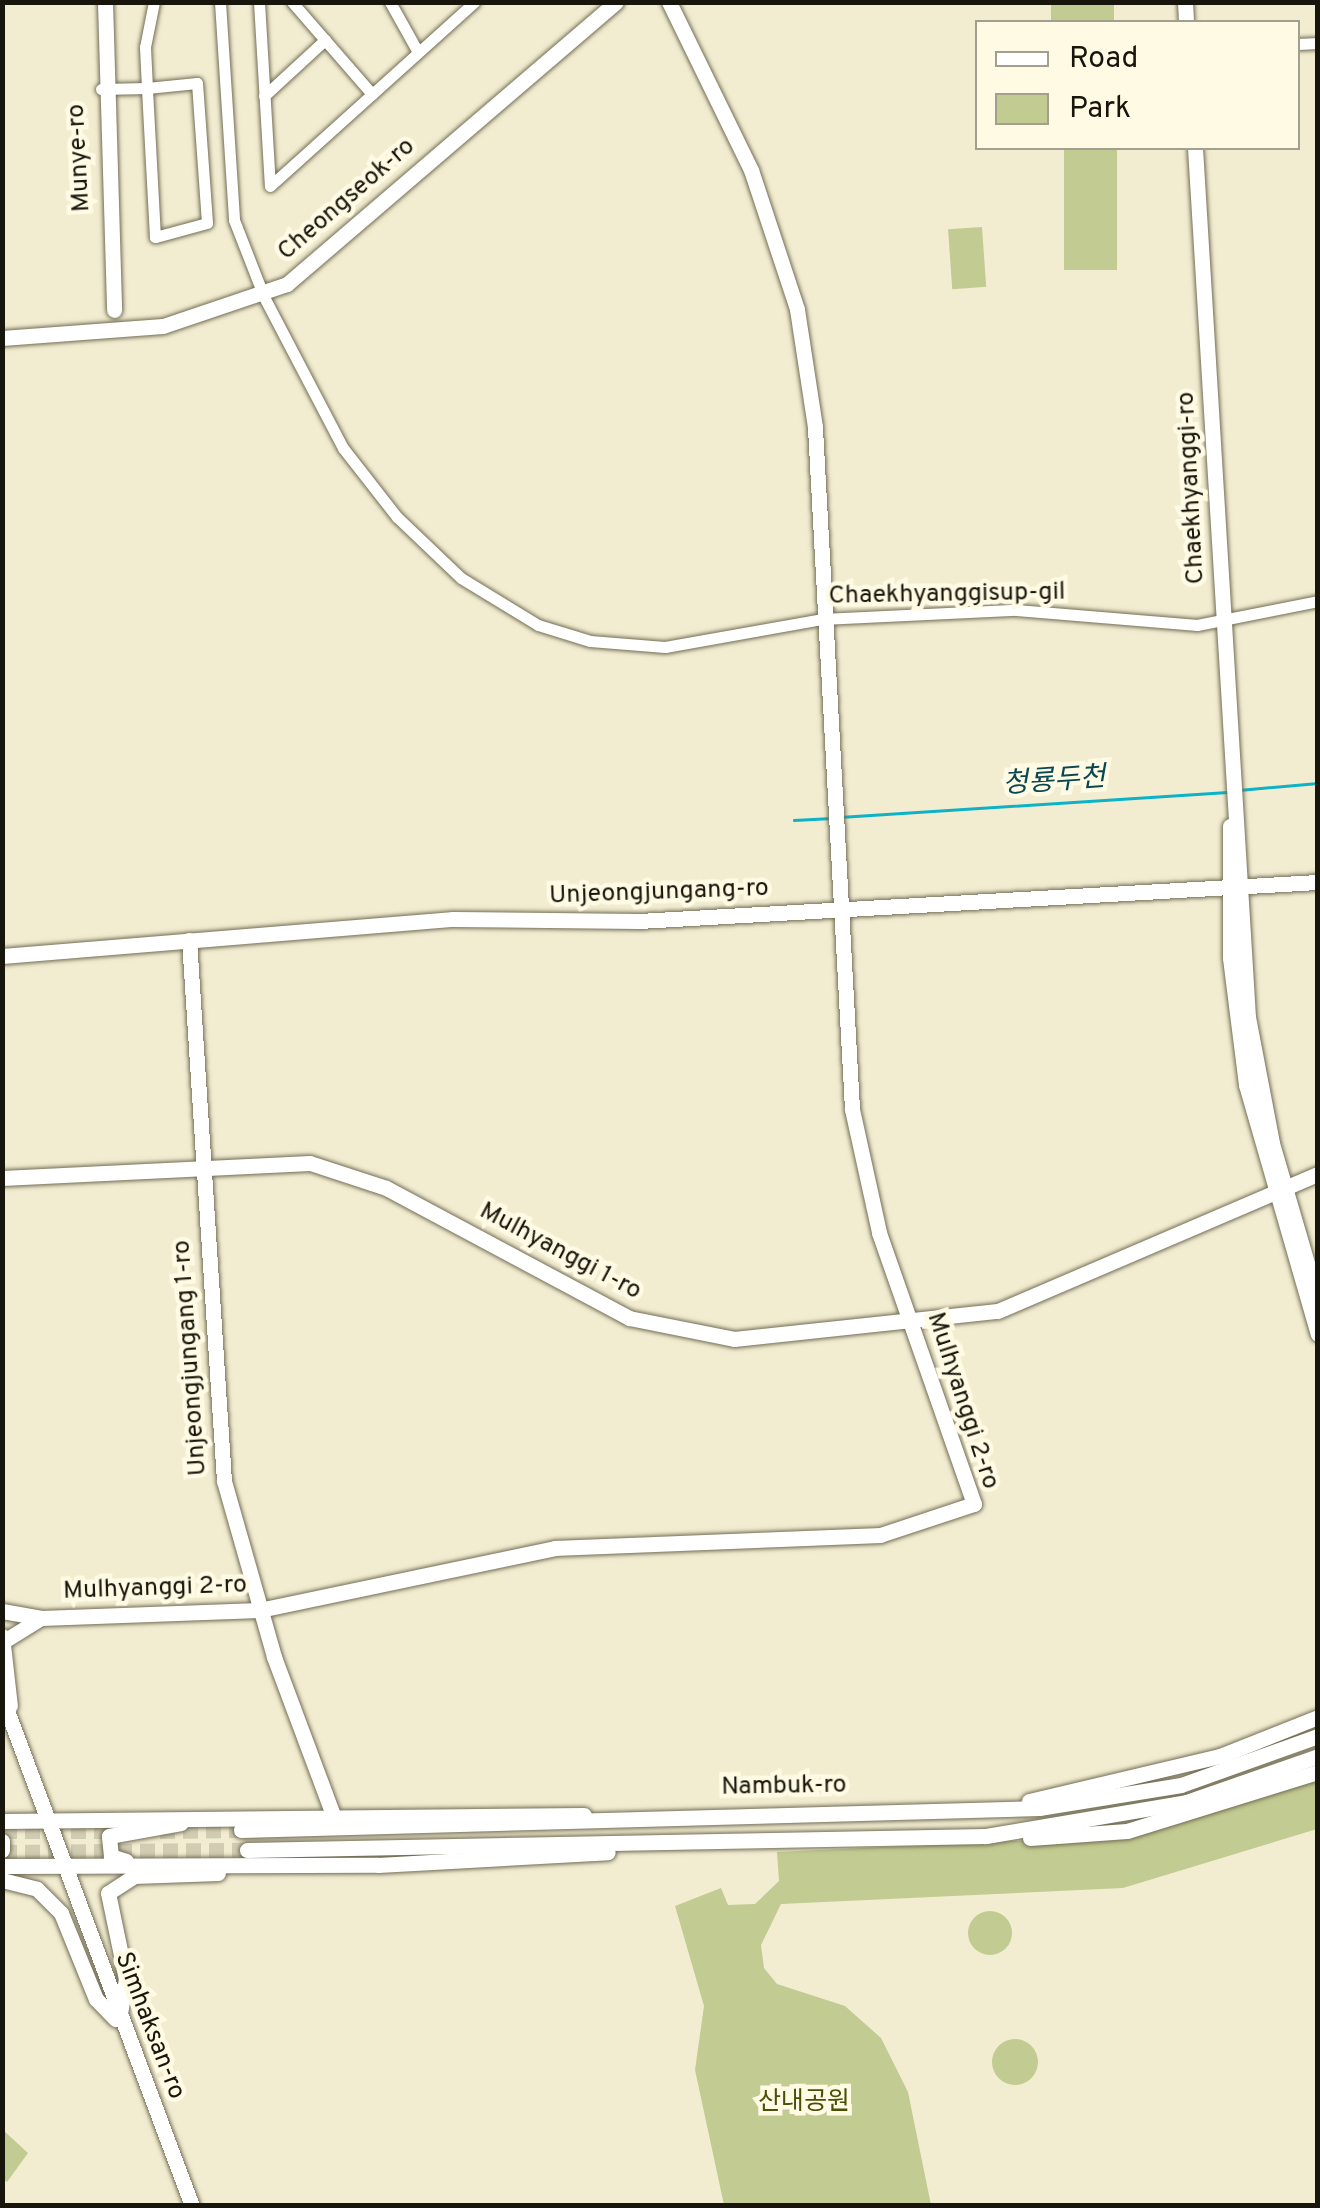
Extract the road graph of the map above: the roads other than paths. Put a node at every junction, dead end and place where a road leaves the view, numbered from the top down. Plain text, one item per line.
1 (105, 2) edge
2 (154, 2) edge
3 (220, 2) edge
4 (259, 2) edge
5 (292, 2) edge
6 (390, 2) edge
7 (616, 2) edge
8 (669, 2) edge
9 (466, 5) edge
10 (325, 40) junction
11 (418, 52) junction
12 (102, 88) junction
13 (147, 88) junction
14 (372, 94) junction
15 (264, 96) junction
16 (1195, 150) edge
17 (264, 296) junction
18 (114, 310) dead end
19 (2, 338) edge
20 (1318, 602) edge
21 (822, 619) junction
22 (1224, 621) junction
23 (1318, 882) edge
24 (1233, 886) junction
25 (839, 910) junction
26 (189, 940) junction
27 (2, 956) edge
28 (204, 1164) junction
29 (1318, 1174) edge
30 (2, 1178) edge
31 (1278, 1194) junction
32 (1318, 1300) edge
33 (913, 1326) junction
34 (1318, 1334) edge
35 (260, 1610) junction
36 (2, 1611) edge
37 (41, 1618) junction
38 (3, 1638) edge
39 (2, 1680) edge
40 (6, 1704) edge
41 (1318, 1717) edge
42 (1318, 1736) edge
43 (1318, 1756) edge
44 (1318, 1772) edge
45 (987, 1809) junction
46 (214, 1815) junction
47 (333, 1815) junction
48 (638, 1816) junction
49 (46, 1820) junction
50 (2, 1821) edge
51 (241, 1830) tunnel mouth
52 (986, 1836) junction
53 (2, 1841) edge
54 (638, 1847) junction
55 (2, 1850) edge
56 (247, 1850) tunnel mouth
57 (131, 1863) junction
58 (328, 1863) junction
59 (62, 1864) junction
60 (2, 1866) edge
61 (2, 1880) edge
62 (119, 2023) junction
63 (192, 2206) edge

1 - 12 street, Munye-ro
2 - 13 street
3 - 17 street, Chaekhyanggisup-gil
4 - 15 street
5 - 10 street
6 - 11 street
7 - 17 street, Cheongseok-ro
8 - 21 street
9 - 11 street
10 - 14 street
10 - 15 street
11 - 14 street
12 - 13 street
12 - 18 street, Munye-ro
13 - 13 street
14 - 15 street
16 - 22 street, Chaekhyanggi-ro
17 - 19 street, Cheongseok-ro
17 - 21 street, Chaekhyanggisup-gil
20 - 22 street, Chaekhyanggisup-gil
21 - 22 street, Chaekhyanggisup-gil
21 - 25 street, Mulhyanggi 2-ro
22 - 24 street, Chaekhyanggi-ro
23 - 24 street, Unjeongjungang-ro
24 - 25 street, Unjeongjungang-ro
24 - 31 street, Chaekhyanggi-ro
25 - 26 street, Unjeongjungang-ro
25 - 33 street, Mulhyanggi 2-ro
26 - 27 street, Unjeongjungang-ro
26 - 28 street, Unjeongjungang 1-ro
28 - 30 street, Mulhyanggi 1-ro
28 - 33 street, Mulhyanggi 1-ro
28 - 35 street, Unjeongjungang 1-ro
29 - 31 street, Mulhyanggi 1-ro
31 - 32 street, Chaekhyanggi-ro
31 - 33 street, Mulhyanggi 1-ro
31 - 34 street, Chaekhyanggi-ro
33 - 35 street, Mulhyanggi 2-ro
35 - 37 street, Mulhyanggi 2-ro
35 - 47 street, Unjeongjungang 1-ro
36 - 37 street, Mulhyanggi 2-ro
37 - 38 street
38 - 40 street
39 - 40 street
40 - 49 street, Simhaksan-ro
41 - 45 street
42 - 45 street, Nambuk-ro
43 - 52 street
44 - 52 street
45 - 48 street, Nambuk-ro
46 - 47 street
46 - 49 street
46 - 57 street
47 - 48 street
48 - 51 street, Nambuk-ro
49 - 50 street
49 - 59 street, Simhaksan-ro
52 - 54 street
53 - 55 street
54 - 56 street
54 - 58 street
57 - 58 street
57 - 59 street
58 - 62 street
59 - 60 street
59 - 62 street, Simhaksan-ro
61 - 62 street
62 - 63 street, Simhaksan-ro

